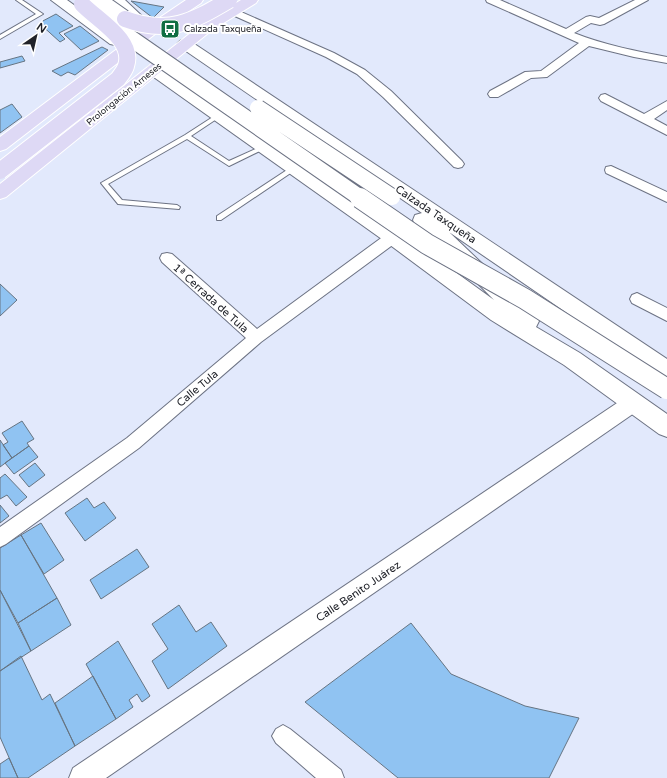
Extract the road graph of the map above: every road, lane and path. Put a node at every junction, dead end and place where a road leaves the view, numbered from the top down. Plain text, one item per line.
1 (19, 0) edge
2 (58, 0) edge
3 (196, 0) edge
4 (251, 0) edge
5 (491, 0) edge
6 (643, 0) edge
7 (518, 1) dead end
8 (85, 6) edge
9 (231, 6) edge
10 (122, 8) edge
11 (508, 8) junction
12 (154, 28) junction
13 (566, 33) junction
14 (0, 37) edge
15 (587, 42) junction
16 (185, 44) junction
17 (126, 50) junction
18 (667, 60) edge
19 (154, 70) junction
20 (228, 72) junction
21 (494, 94) dead end
22 (192, 96) junction
23 (605, 98) dead end
24 (667, 105) edge
25 (219, 115) junction
26 (646, 119) junction
27 (667, 131) edge
28 (187, 136) junction
29 (0, 146) edge
30 (264, 147) junction
31 (458, 164) dead end
32 (295, 168) junction
33 (611, 170) dead end
34 (0, 171) edge
35 (0, 194) edge
36 (667, 197) edge
37 (177, 207) dead end
38 (219, 218) dead end
39 (393, 237) junction
40 (166, 258) dead end
41 (637, 299) dead end
42 (667, 315) edge
43 (256, 338) junction
44 (572, 359) junction
45 (667, 370) edge
46 (667, 390) edge
47 (633, 403) junction
48 (667, 427) edge
49 (0, 538) edge
50 (283, 736) dead end
51 (83, 778) edge
52 (333, 778) edge

1 - 14 lane
2 - 8 main road, Calzada Taxqueña
3 - 12 main road
4 - 9 main road, Prolongación Arneses
5 - 11 street
6 - 13 street
7 - 11 street
8 - 10 main road, Calzada Taxqueña, bridge
8 - 10 main road
8 - 17 main road, Calzada Taxqueña
8 - 34 main road, bridge
8 - 46 main road, Calzada Taxqueña, bridge
9 - 10 main road, bridge
9 - 16 main road, Prolongación Arneses
9 - 31 street
10 - 12 main road, Calzada Taxqueña
10 - 44 main road, Calzada Taxqueña, bridge
11 - 13 street
12 - 17 main road
13 - 15 street
15 - 18 street
15 - 21 street
16 - 19 main road, Prolongación Arneses
16 - 20 main road, Calzada Taxqueña
17 - 29 main road
19 - 22 main road, Calzada Taxqueña
19 - 35 main road, Prolongación Arneses
20 - 22 main road
20 - 45 main road, Calzada Taxqueña
22 - 25 main road, Calzada Taxqueña
23 - 26 street
24 - 26 street
25 - 28 lane
25 - 30 main road, Calzada Taxqueña
26 - 27 street
28 - 30 lane
28 - 37 lane
30 - 32 main road, Calzada Taxqueña
32 - 38 lane
32 - 39 main road, Calzada Taxqueña
33 - 36 street
39 - 43 street, Calle Tula
39 - 44 main road, Calzada Taxqueña
40 - 43 street, 1ª Cerrada de Tula
41 - 42 street
43 - 49 street, Calle Tula
44 - 47 main road, Calzada Taxqueña
47 - 48 main road, Calzada Taxqueña
47 - 51 street, Calle Benito Juárez
50 - 52 street

